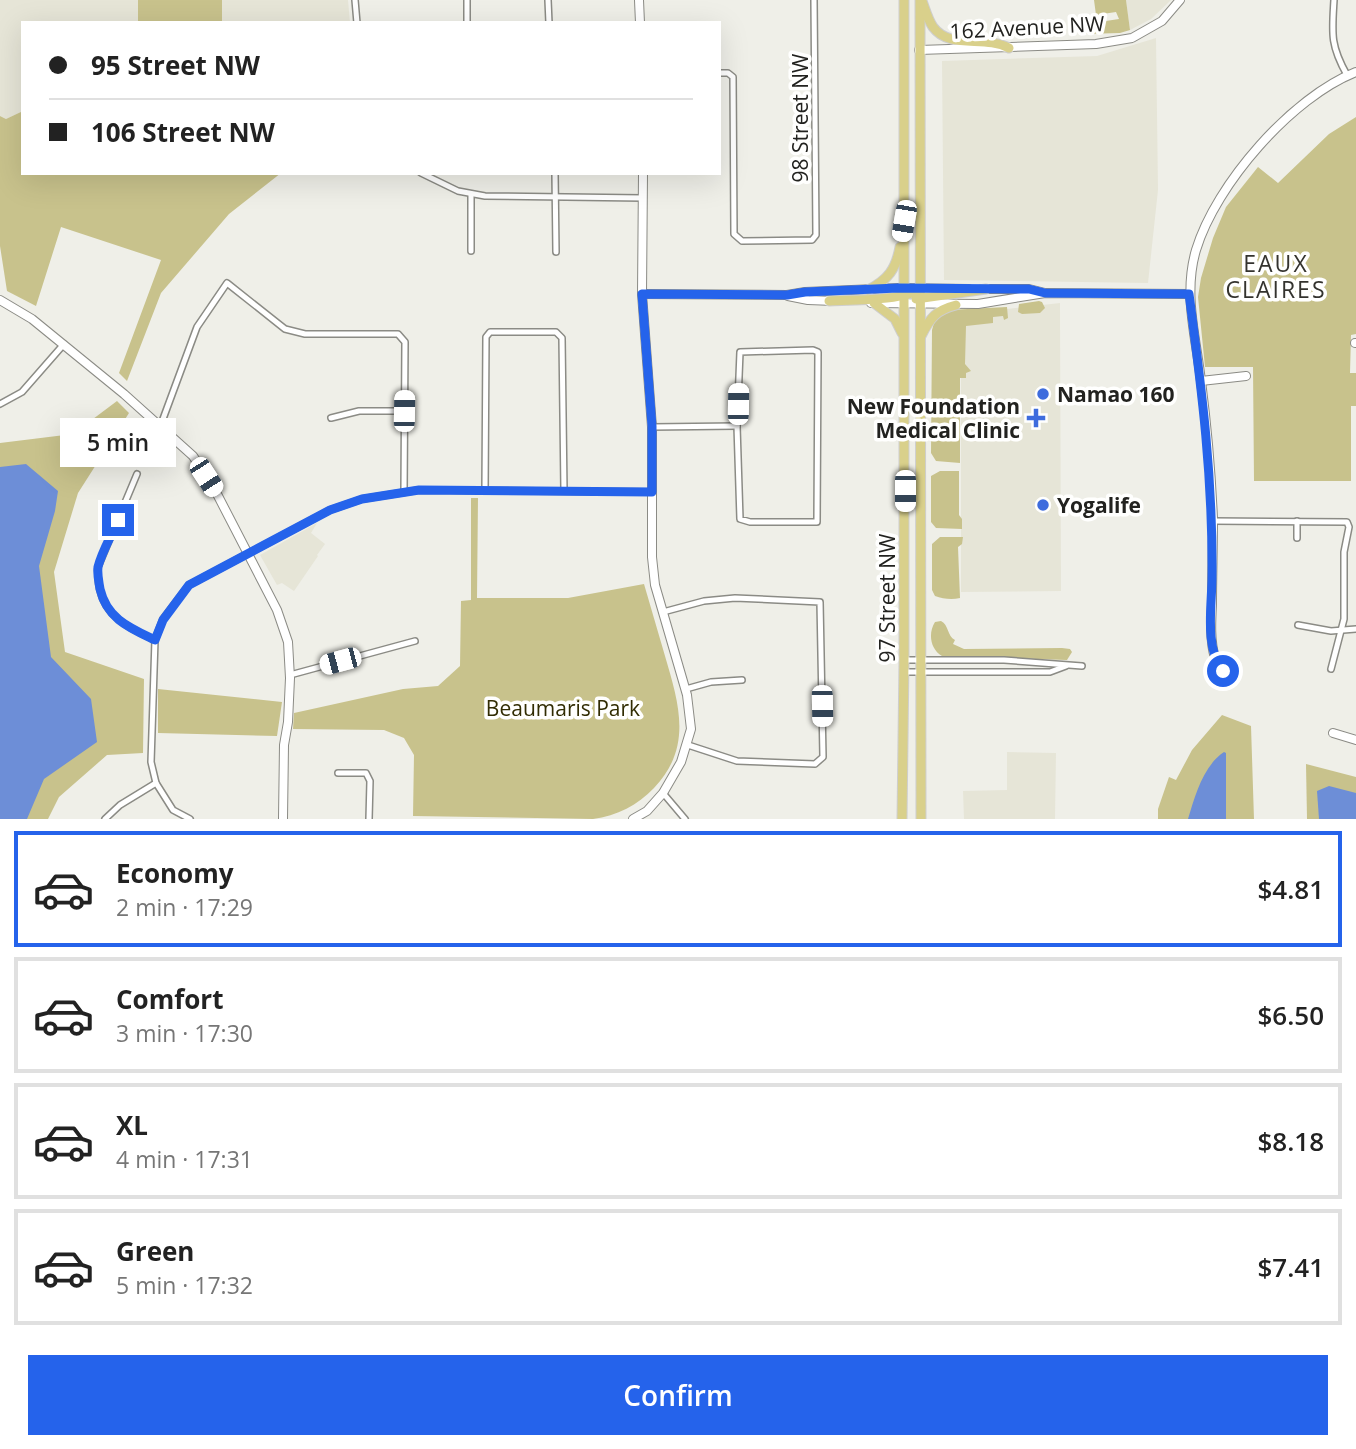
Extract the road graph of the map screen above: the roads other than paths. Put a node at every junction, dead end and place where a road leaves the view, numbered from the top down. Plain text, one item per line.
1 (355, 0) edge
2 (467, 0) edge
3 (548, 0) edge
4 (639, 0) edge
5 (814, 0) edge
6 (904, 0) edge
7 (921, 0) edge
8 (1180, 0) edge
9 (1334, 0) edge
10 (357, 21) edge
11 (467, 21) edge
12 (549, 21) edge
13 (640, 21) edge
14 (1009, 48) junction
15 (904, 50) junction
16 (919, 50) junction
17 (1356, 72) edge
18 (721, 73) edge
19 (1347, 75) junction
20 (424, 175) edge
21 (555, 175) edge
22 (643, 175) edge
23 (471, 195) junction
24 (555, 197) junction
25 (643, 198) junction
26 (904, 221) junction
27 (471, 251) dead end
28 (556, 252) dead end
29 (986, 289) joint
30 (868, 290) junction
31 (1045, 293) junction
32 (642, 294) junction
33 (1189, 294) junction
34 (787, 295) junction
35 (905, 296) junction
36 (920, 296) junction
37 (0, 300) edge
38 (829, 301) junction
39 (874, 303) junction
40 (956, 305) junction
41 (920, 337) junction
42 (905, 338) junction
43 (64, 344) junction
44 (1246, 376) dead end
45 (1201, 381) junction
46 (0, 404) edge
47 (404, 411) junction
48 (331, 418) dead end
49 (652, 426) junction
50 (737, 426) junction
51 (160, 427) junction
52 (137, 474) dead end
53 (485, 490) junction
54 (564, 491) junction
55 (404, 492) junction
56 (652, 492) junction
57 (1213, 521) junction
58 (1297, 521) junction
59 (1297, 538) dead end
60 (248, 552) junction
61 (663, 612) junction
62 (1298, 625) dead end
63 (1356, 629) edge
64 (1342, 631) junction
65 (155, 640) junction
66 (415, 641) dead end
67 (904, 660) junction
68 (920, 660) junction
69 (1066, 666) junction
70 (1082, 666) dead end
71 (1331, 669) dead end
72 (904, 672) junction
73 (920, 673) junction
74 (1228, 674) dead end
75 (290, 675) junction
76 (742, 680) dead end
77 (686, 689) junction
78 (1333, 733) dead end
79 (1356, 740) edge
80 (688, 745) junction
81 (338, 773) dead end
82 (156, 783) junction
83 (663, 793) junction
84 (105, 819) edge
85 (190, 819) edge
86 (283, 819) edge
87 (369, 819) edge
88 (633, 819) edge
89 (685, 819) edge
90 (902, 819) edge
91 (921, 819) edge

1 - 10 street
2 - 11 street
3 - 12 street
4 - 13 street
5 - 18 street, 98 Street NW
6 - 15 main road, 97 Street NW
7 - 14 main road
7 - 16 main road, 97 Street NW
8 - 14 street, 162 Avenue NW
9 - 19 street
14 - 16 street, 162 Avenue NW
15 - 16 street, 162 Avenue NW
15 - 26 main road, 97 Street NW
16 - 36 main road, 97 Street NW
17 - 19 street
19 - 33 street
20 - 23 street
21 - 24 street
22 - 25 street
23 - 24 street
23 - 27 street
24 - 25 street
24 - 28 street
25 - 32 street
26 - 30 main road
26 - 35 main road, 97 Street NW
29 - 31 street
29 - 36 main road
30 - 34 street
30 - 35 street
31 - 33 street
31 - 40 street
32 - 34 street
32 - 49 street
33 - 45 street
34 - 38 street
35 - 36 street
35 - 36 main road
35 - 38 main road
35 - 39 street
35 - 42 main road, 97 Street NW
36 - 40 street
36 - 41 main road, 97 Street NW
37 - 43 street
38 - 39 street
39 - 42 main road
40 - 41 main road
41 - 68 main road, 97 Street NW
42 - 67 main road, 97 Street NW
43 - 46 street
43 - 51 street
44 - 45 street
45 - 57 street
47 - 48 street
47 - 51 street
47 - 55 street
49 - 50 street
49 - 56 street
50 - 50 street
51 - 60 street
52 - 65 street
53 - 54 street
53 - 54 street
53 - 55 street
54 - 56 street
55 - 60 street
56 - 61 street
57 - 58 street
57 - 74 street
58 - 59 street
58 - 64 street
60 - 65 street
60 - 75 street
61 - 77 street
61 - 80 street
62 - 64 street
63 - 64 street
64 - 71 street
65 - 82 street
66 - 75 street
67 - 68 street
67 - 72 main road, 97 Street NW
68 - 69 street
68 - 73 main road, 97 Street NW
69 - 70 street
69 - 73 street
72 - 73 street
72 - 90 main road, 97 Street NW
73 - 91 main road, 97 Street NW
75 - 86 street
76 - 77 street
77 - 80 street
78 - 79 street
80 - 83 street
81 - 87 street
82 - 84 street
82 - 85 street
83 - 88 street
83 - 89 street

